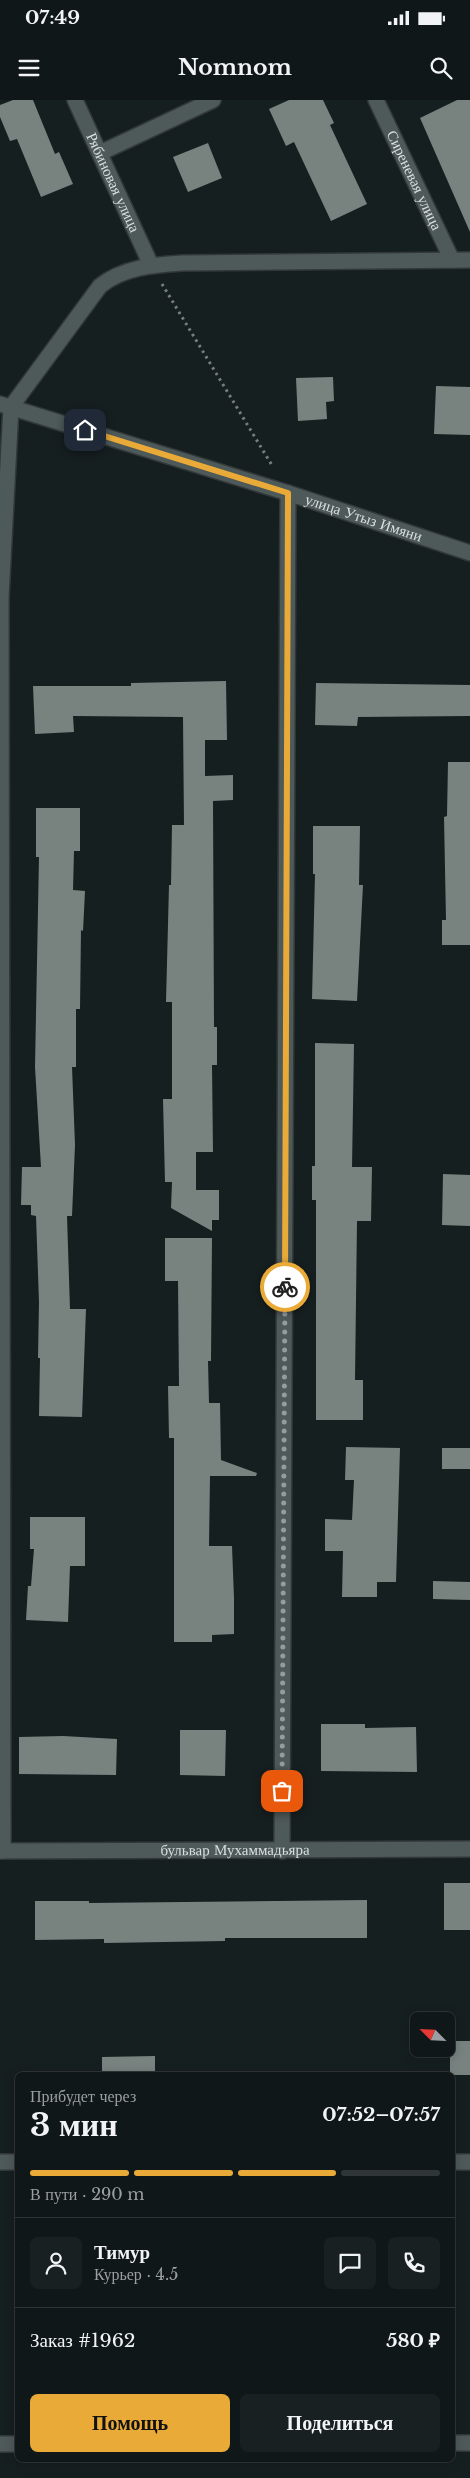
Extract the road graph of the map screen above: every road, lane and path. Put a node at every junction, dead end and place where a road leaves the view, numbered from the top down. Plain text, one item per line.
1 (76, 100) edge
2 (213, 100) edge
3 (376, 100) edge
4 (100, 153) junction
5 (452, 260) junction
6 (470, 260) edge
7 (151, 266) junction
8 (6, 406) edge
9 (270, 488) junction
10 (288, 493) junction
11 (470, 553) edge
12 (0, 597) edge
13 (470, 1850) edge
14 (1, 1851) edge
15 (282, 1851) junction
16 (0, 2162) edge
17 (15, 2162) edge
18 (455, 2162) edge
19 (470, 2162) edge
20 (455, 2443) edge
21 (470, 2443) edge
22 (0, 2444) edge
23 (15, 2444) edge

1 - 4 street, Рябиновая улица
2 - 4 street
3 - 5 street, Сиреневая улица
4 - 7 street, Рябиновая улица
5 - 6 street
5 - 7 street
7 - 8 street
7 - 9 path
8 - 9 street, улица Утыз Имяни
8 - 12 street
9 - 10 street, улица Утыз Имяни
10 - 11 street, улица Утыз Имяни
10 - 15 street
12 - 14 street
13 - 15 street, бульвар Мухаммадьяра
14 - 15 street, бульвар Мухаммадьяра
16 - 17 street
18 - 19 street
20 - 21 street
22 - 23 street

